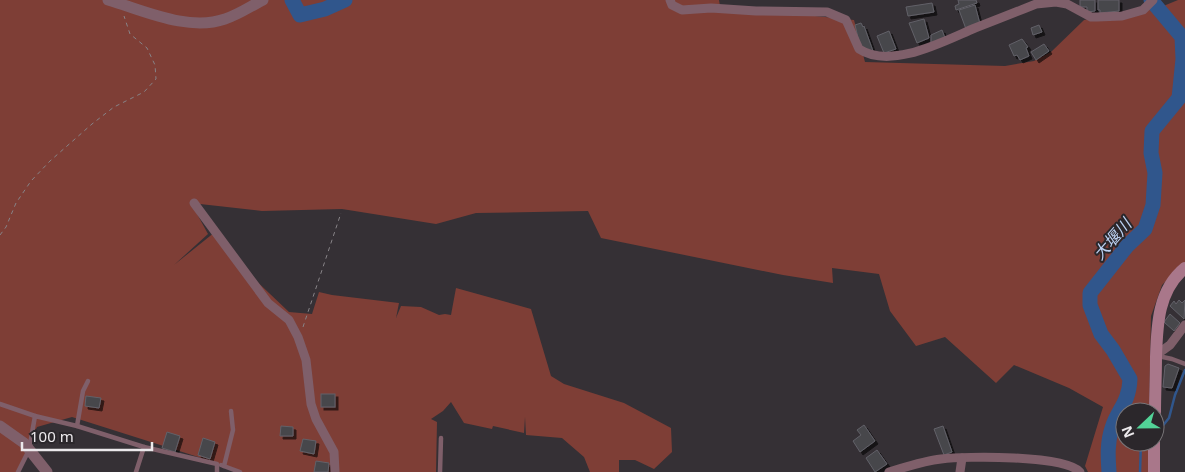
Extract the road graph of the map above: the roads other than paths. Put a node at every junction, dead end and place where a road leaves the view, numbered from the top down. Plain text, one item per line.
1 (108, 0) edge
2 (670, 0) edge
3 (1153, 0) edge
4 (259, 1) edge
5 (1035, 2) edge
6 (194, 203) dead end
7 (1185, 268) edge
8 (1185, 325) edge
9 (1156, 356) junction
10 (1185, 364) edge
11 (88, 381) dead end
12 (1155, 402) edge
13 (0, 404) edge
14 (231, 411) dead end
15 (35, 416) junction
16 (0, 426) edge
17 (77, 426) junction
18 (441, 438) dead end
19 (144, 447) junction
20 (29, 450) junction
21 (1154, 452) edge
22 (962, 458) junction
23 (217, 464) junction
24 (224, 466) junction
25 (18, 472) edge
26 (47, 472) edge
27 (136, 472) edge
28 (217, 472) edge
29 (240, 472) edge
30 (335, 472) edge
31 (440, 472) edge
32 (889, 472) edge
33 (960, 472) edge
34 (1080, 472) edge
35 (1154, 472) edge

1 - 4 street
2 - 5 street
3 - 5 street
6 - 30 street
7 - 9 main road
8 - 9 street
9 - 10 lane
9 - 12 main road
11 - 17 lane
13 - 15 lane
14 - 24 lane
15 - 17 lane
15 - 20 lane
16 - 20 street
17 - 19 lane
18 - 31 lane
19 - 23 lane
19 - 27 lane
20 - 25 lane
20 - 26 street
21 - 35 main road
22 - 32 street
22 - 33 street
22 - 34 street
23 - 24 lane
23 - 28 lane
24 - 29 lane

